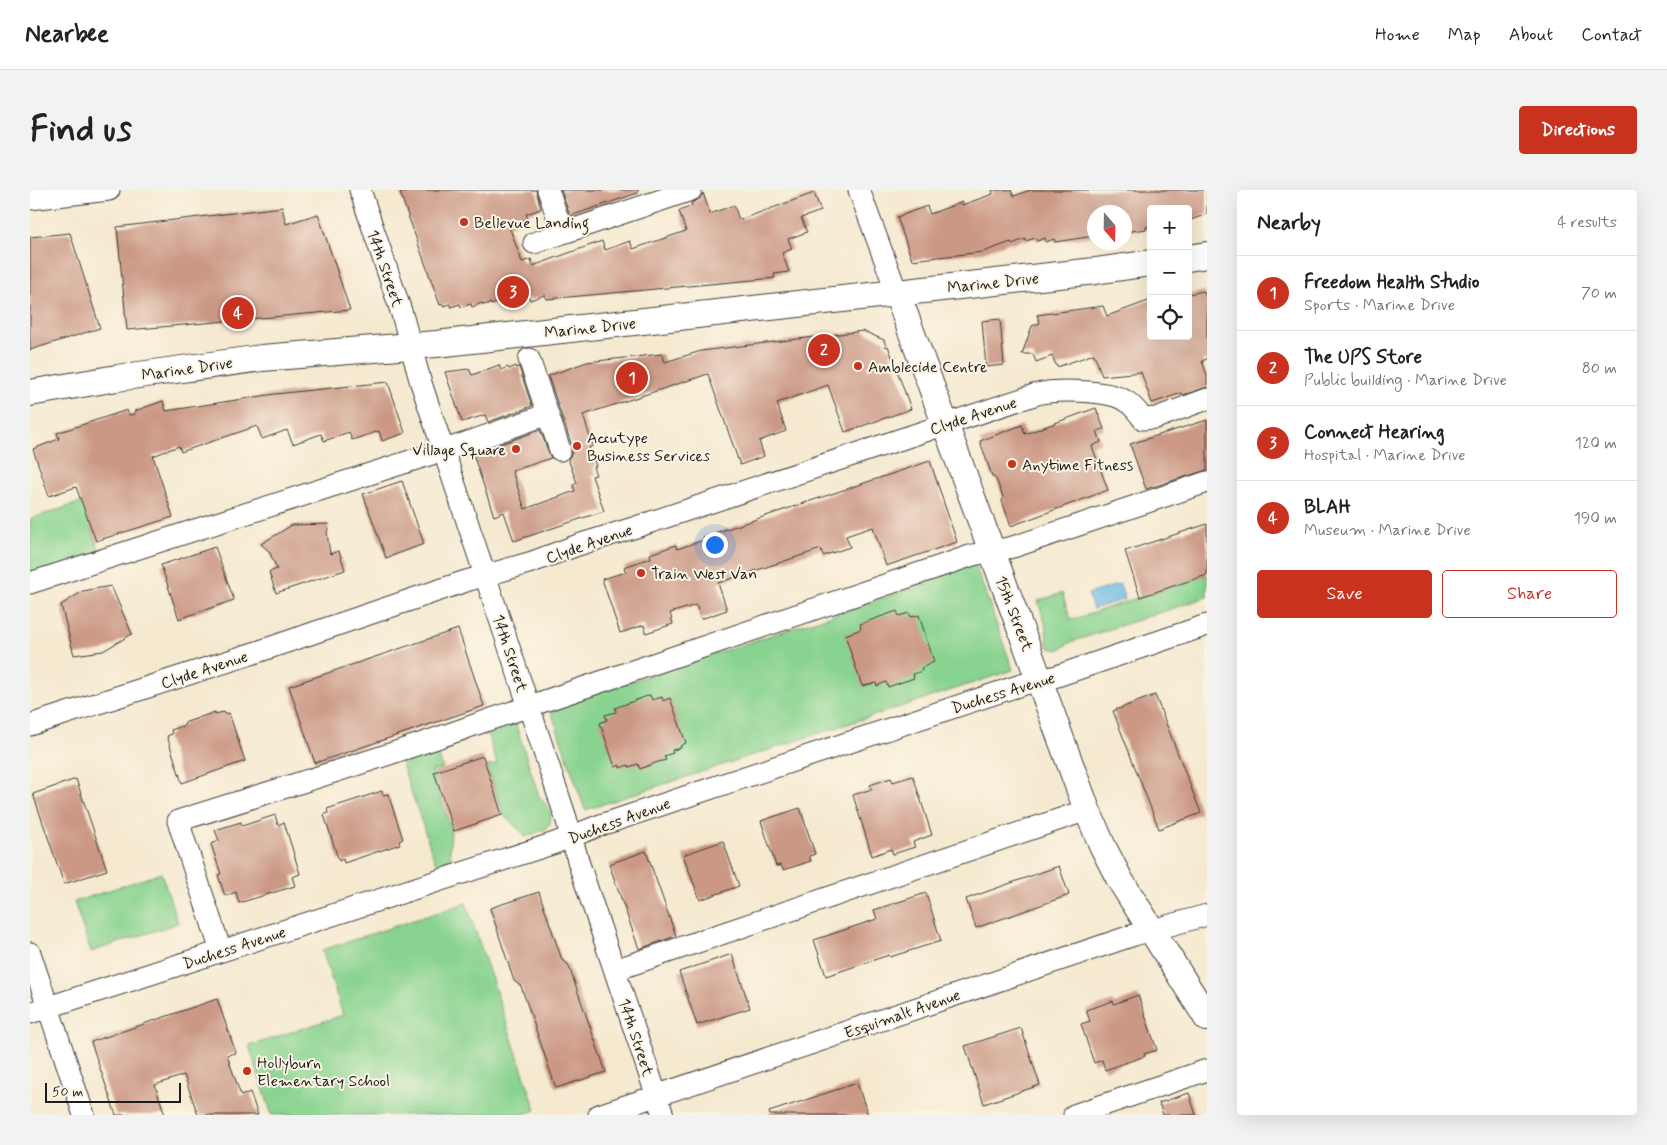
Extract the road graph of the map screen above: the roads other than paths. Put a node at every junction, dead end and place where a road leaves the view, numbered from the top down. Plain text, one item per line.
1 (109, 190) edge
2 (360, 190) edge
3 (548, 190) edge
4 (690, 190) edge
5 (859, 190) edge
6 (30, 199) edge
7 (563, 233) junction
8 (534, 242) dead end
9 (1207, 255) edge
10 (1192, 257) edge
11 (1147, 265) edge
12 (897, 293) junction
13 (410, 346) junction
14 (529, 359) dead end
15 (30, 393) edge
16 (1207, 399) edge
17 (548, 414) junction
18 (945, 423) junction
19 (444, 449) junction
20 (560, 450) dead end
21 (1207, 482) edge
22 (992, 551) junction
23 (486, 576) junction
24 (30, 583) edge
25 (1207, 625) edge
26 (1040, 680) junction
27 (529, 706) junction
28 (30, 726) edge
29 (1087, 810) junction
30 (571, 836) junction
31 (1207, 915) edge
32 (1152, 929) junction
33 (222, 951) junction
34 (30, 953) edge
35 (615, 970) junction
36 (39, 1010) edge
37 (1207, 1018) edge
38 (1207, 1070) edge
39 (660, 1106) edge
40 (84, 1115) edge
41 (599, 1115) edge
42 (1074, 1115) edge

1 - 6 street
2 - 13 street, 14th Street
3 - 7 street
4 - 7 street
5 - 12 street, 15th Street
7 - 8 street
9 - 10 main road
11 - 12 main road, Marine Drive
12 - 13 main road, Marine Drive
12 - 18 main road, 15th Street
13 - 15 main road, Marine Drive
13 - 19 street, 14th Street
14 - 17 street
16 - 18 street, Clyde Avenue
17 - 19 street
17 - 20 street
18 - 22 main road, 15th Street
18 - 23 street, Clyde Avenue
19 - 23 street, 14th Street
19 - 24 street
21 - 22 street
22 - 26 main road, 15th Street
22 - 27 street
23 - 27 street, 14th Street
23 - 28 street, Clyde Avenue
25 - 26 street, Duchess Avenue
26 - 29 main road, 15th Street
26 - 30 street, Duchess Avenue
27 - 30 street, 14th Street
27 - 33 street
29 - 32 main road, 15th Street
29 - 35 street
30 - 33 street, Duchess Avenue
30 - 35 street, 14th Street
31 - 32 street, Esquimalt Avenue
32 - 37 main road, 15th Street
32 - 39 street, Esquimalt Avenue
33 - 36 street, Duchess Avenue
34 - 36 street
35 - 39 street, 14th Street
36 - 40 street
38 - 42 street
39 - 41 street, Esquimalt Avenue

